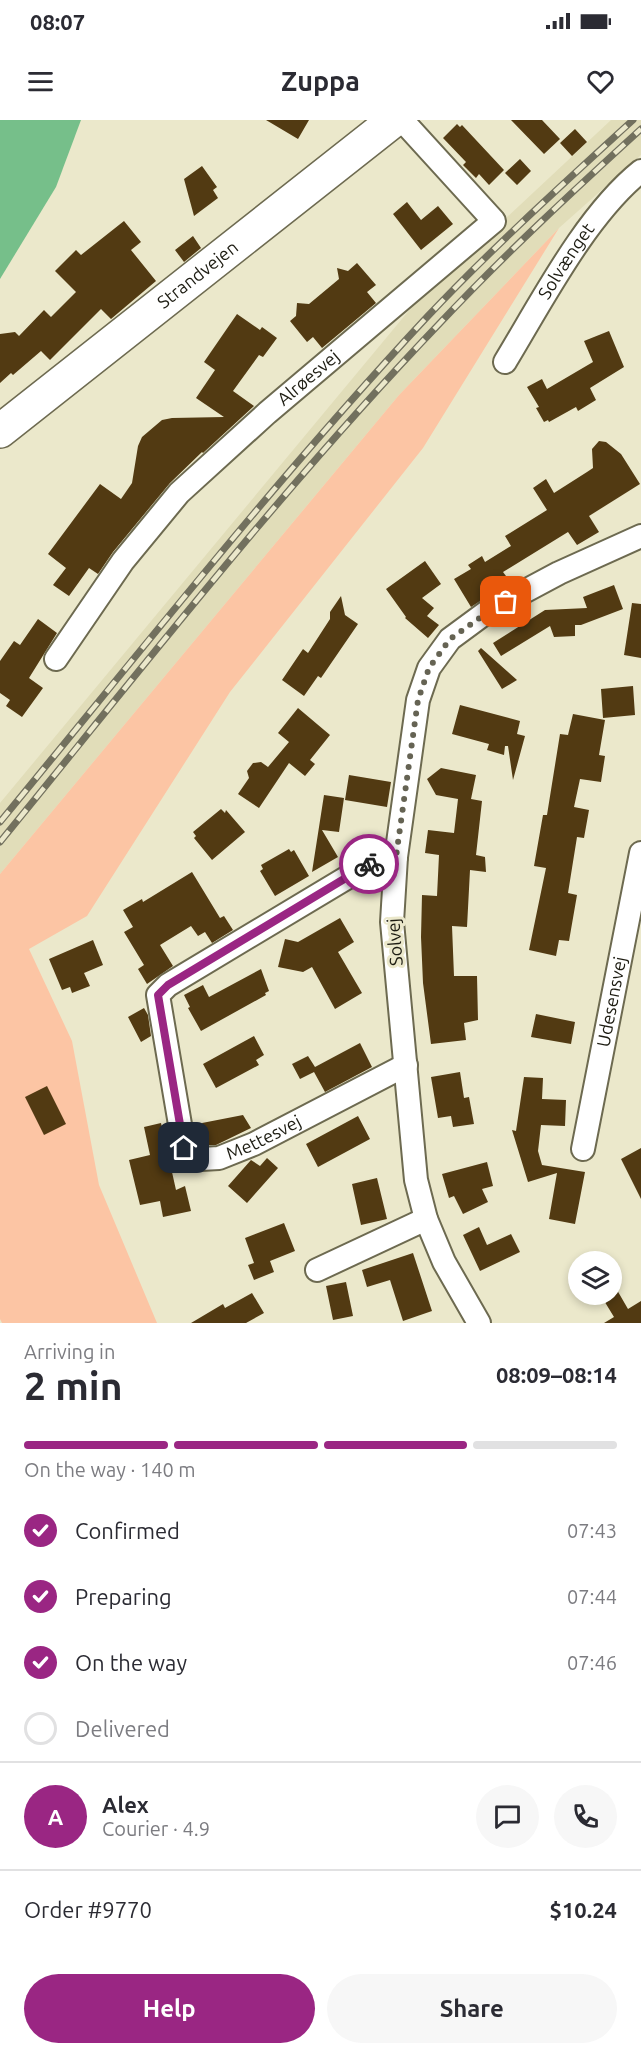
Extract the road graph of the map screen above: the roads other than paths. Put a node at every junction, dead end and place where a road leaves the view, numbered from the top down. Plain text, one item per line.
1 (394, 120) edge
2 (402, 120) edge
3 (641, 171) edge
4 (505, 362) dead end
5 (0, 430) edge
6 (641, 536) edge
7 (56, 659) dead end
8 (641, 853) edge
9 (396, 857) junction
10 (406, 1065) junction
11 (583, 1149) dead end
12 (426, 1219) junction
13 (317, 1270) dead end
14 (479, 1323) edge

1 - 5 street, Strandvejen
2 - 7 street, Alrøesvej
3 - 4 street, Solvænget
6 - 9 street, Solvej
8 - 11 street, Udesensvej
9 - 10 street, Solvej
9 - 10 street, Mettesvej
10 - 12 street, Solvej
12 - 13 street
12 - 14 street, Solvej

